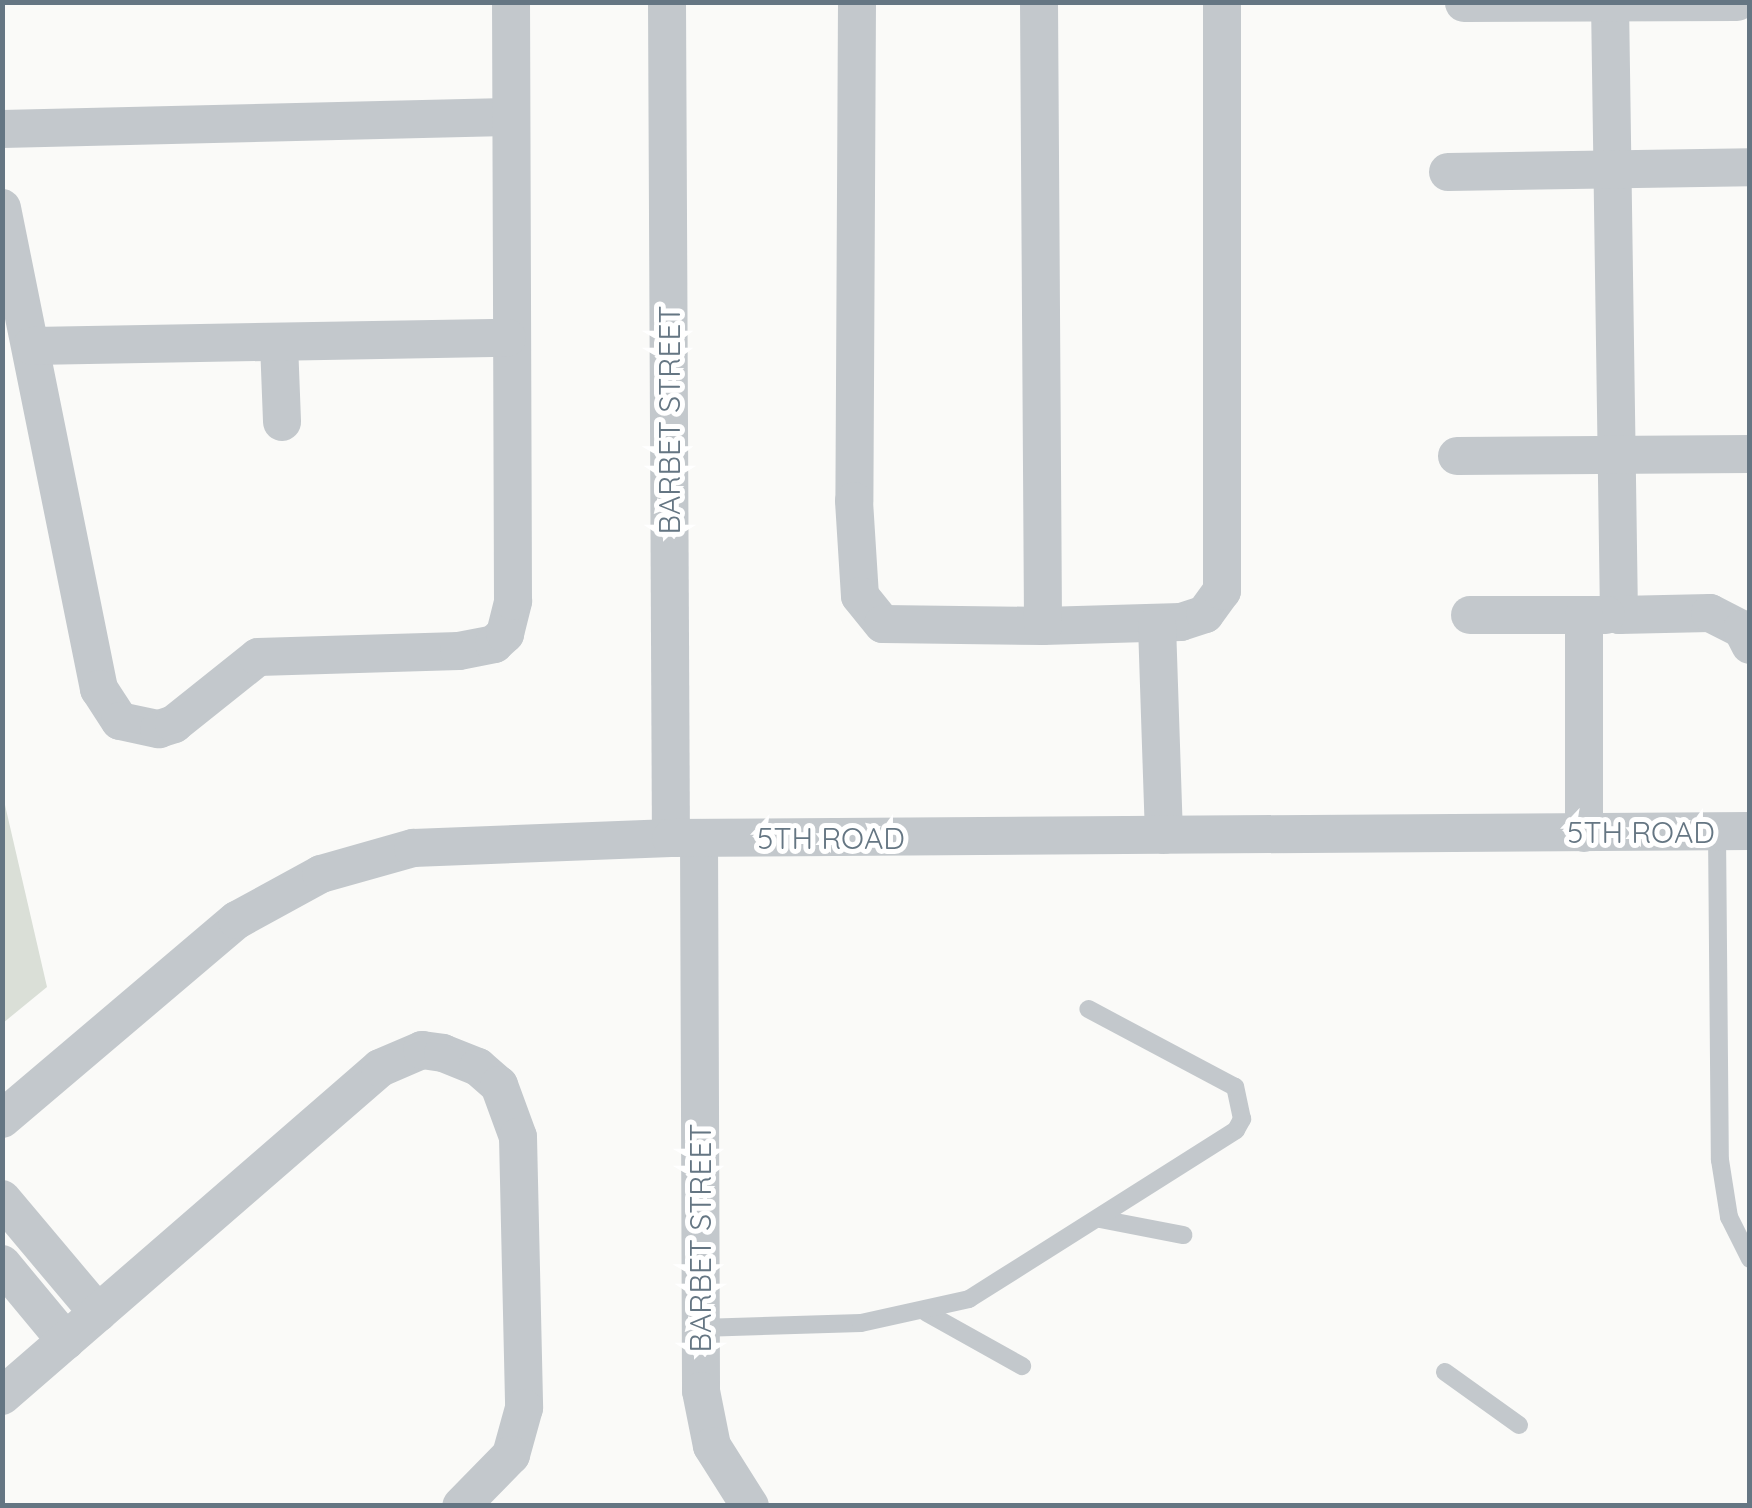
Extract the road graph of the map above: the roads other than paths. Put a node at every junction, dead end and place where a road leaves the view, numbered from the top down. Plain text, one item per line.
1 (511, 2) edge
2 (667, 2) edge
3 (858, 2) edge
4 (1039, 2) edge
5 (1222, 2) edge
6 (1737, 2) edge
7 (1464, 3) edge
8 (1610, 4) edge
9 (507, 117) junction
10 (2, 130) edge
11 (1750, 166) edge
12 (1610, 168) junction
13 (1448, 172) dead end
14 (2, 208) edge
15 (507, 338) junction
16 (279, 343) junction
17 (32, 346) junction
18 (282, 422) dead end
19 (1750, 454) edge
20 (1614, 455) junction
21 (1457, 456) dead end
22 (1470, 615) dead end
23 (1602, 615) junction
24 (1157, 625) junction
25 (1044, 626) junction
26 (1750, 645) edge
27 (1733, 832) edge
28 (1584, 833) junction
29 (1164, 835) junction
30 (685, 838) junction
31 (1088, 1010) dead end
32 (2, 1119) edge
33 (2, 1199) edge
34 (1100, 1219) junction
35 (1183, 1234) dead end
36 (1750, 1259) edge
37 (2, 1264) edge
38 (98, 1313) junction
39 (927, 1313) junction
40 (700, 1328) junction
41 (66, 1341) junction
42 (1022, 1366) dead end
43 (1445, 1372) dead end
44 (2, 1396) edge
45 (1519, 1425) dead end
46 (461, 1506) edge
47 (750, 1506) edge

1 - 9 street
2 - 30 street, BARBET STREET
3 - 25 street
4 - 25 street
5 - 24 street
6 - 8 street
7 - 8 street
8 - 12 street
9 - 10 street
9 - 15 street
11 - 12 street
12 - 13 street
12 - 20 street
14 - 17 street
15 - 16 street
15 - 17 street
16 - 17 street
16 - 18 street
19 - 20 street
20 - 21 street
20 - 23 street
22 - 23 street
23 - 26 street
23 - 28 street
24 - 25 street
24 - 29 street
27 - 28 street, 5TH ROAD
27 - 36 lane
28 - 29 street, 5TH ROAD
29 - 30 street, 5TH ROAD
30 - 32 street, 5TH ROAD
30 - 40 street, BARBET STREET
31 - 34 lane
33 - 38 street
34 - 35 lane
34 - 39 lane
37 - 41 street
38 - 41 street
38 - 46 street
39 - 40 lane
39 - 42 lane
40 - 47 street, BARBET STREET
41 - 44 street
43 - 45 lane

